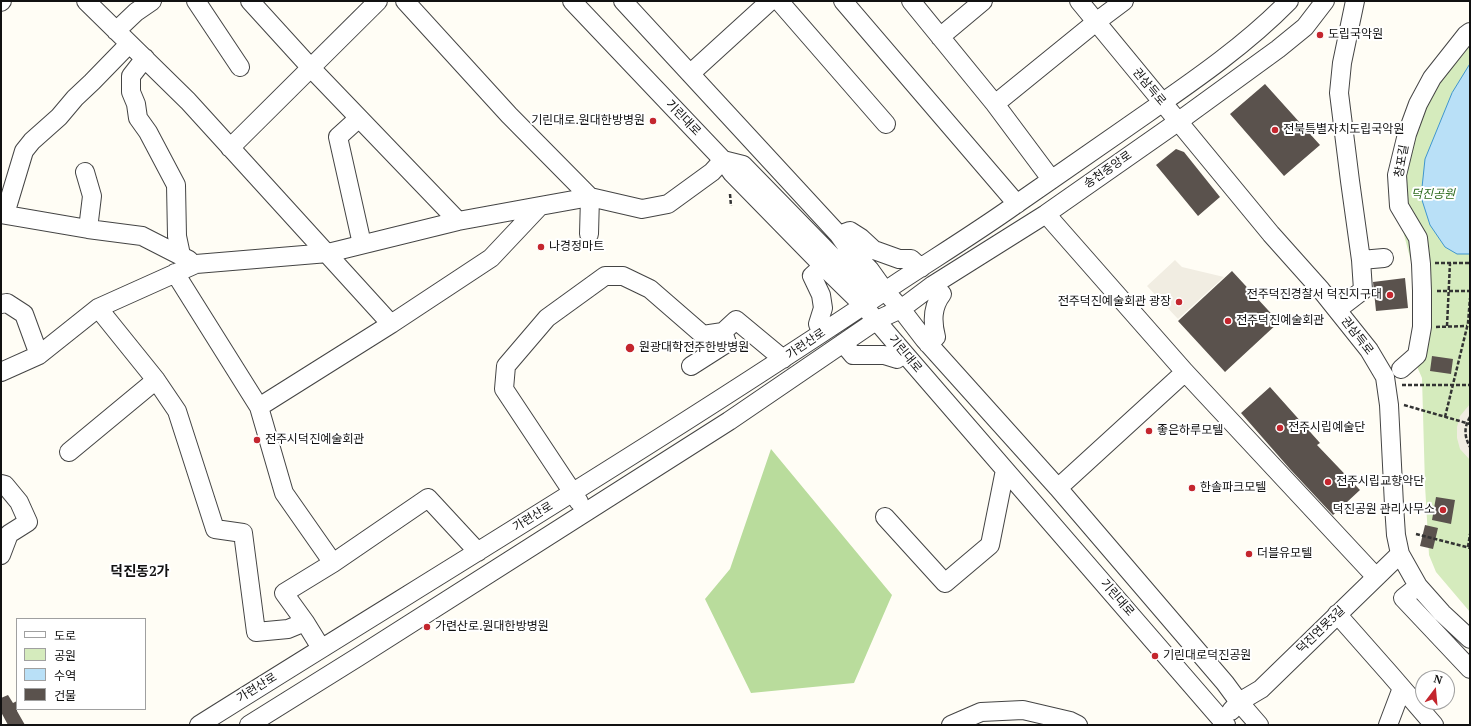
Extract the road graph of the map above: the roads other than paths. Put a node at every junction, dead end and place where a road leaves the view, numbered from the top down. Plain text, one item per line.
1 (86, 1) edge
2 (152, 1) edge
3 (196, 1) edge
4 (250, 1) edge
5 (378, 1) edge
6 (405, 1) edge
7 (572, 1) edge
8 (623, 1) edge
9 (770, 1) edge
10 (779, 1) edge
11 (844, 1) edge
12 (911, 1) edge
13 (983, 1) edge
14 (1079, 1) edge
15 (1124, 1) edge
16 (1289, 1) edge
17 (1325, 1) edge
18 (1355, 1) edge
19 (1096, 22) junction
20 (116, 30) junction
21 (1470, 32) edge
22 (940, 37) junction
23 (129, 44) junction
24 (145, 58) junction
25 (240, 68) dead end
26 (311, 68) junction
27 (691, 73) junction
28 (1162, 102) junction
29 (995, 104) junction
30 (359, 118) junction
31 (1179, 121) junction
32 (886, 124) dead end
33 (230, 148) junction
34 (723, 160) junction
35 (85, 172) dead end
36 (1051, 179) junction
37 (590, 197) junction
38 (1017, 204) junction
39 (540, 206) junction
40 (3, 214) edge
41 (1046, 214) junction
42 (1000, 215) junction
43 (458, 221) junction
44 (88, 228) junction
45 (589, 234) dead end
46 (839, 234) junction
47 (362, 244) junction
48 (328, 253) junction
49 (1384, 258) dead end
50 (189, 260) junction
51 (1361, 260) junction
52 (823, 266) junction
53 (921, 268) junction
54 (175, 273) junction
55 (933, 285) junction
56 (1, 304) edge
57 (882, 304) junction
58 (98, 308) junction
59 (1337, 310) junction
60 (391, 324) junction
61 (723, 332) junction
62 (822, 333) junction
63 (843, 343) junction
64 (928, 344) junction
65 (904, 353) junction
66 (39, 355) junction
67 (783, 360) junction
68 (692, 366) dead end
69 (1, 372) edge
70 (1185, 372) junction
71 (1402, 377) road end
72 (156, 380) junction
73 (259, 407) junction
74 (69, 452) dead end
75 (1005, 470) junction
76 (1, 484) edge
77 (1058, 488) junction
78 (573, 492) junction
79 (587, 512) junction
80 (885, 517) dead end
81 (478, 552) junction
82 (1400, 554) junction
83 (1, 555) edge
84 (333, 563) junction
85 (1376, 577) junction
86 (1418, 586) junction
87 (1337, 614) junction
88 (305, 622) junction
89 (1470, 639) edge
90 (321, 648) junction
91 (1470, 669) edge
92 (1402, 688) junction
93 (1239, 702) junction
94 (1222, 724) edge
95 (199, 725) edge
96 (249, 725) edge
97 (951, 725) edge
98 (1078, 725) edge
99 (1259, 725) edge
100 (1388, 725) edge
101 (1434, 725) edge

1 - 20 street
2 - 20 street
3 - 25 street
4 - 26 street
5 - 26 street
6 - 37 street
7 - 34 street, 기린대로
8 - 27 street, 기린대로
9 - 27 street
10 - 32 street
11 - 38 street
12 - 22 street
13 - 22 street
14 - 19 street, 권삼득로
15 - 19 street
16 - 28 street, 송천중앙로
17 - 31 street, 송천중앙로
18 - 51 street
19 - 28 street, 권삼득로
19 - 29 street
20 - 23 street
21 - 71 street, 창포길
22 - 29 street
23 - 24 street
23 - 40 street
24 - 33 street
24 - 50 street
26 - 30 street
26 - 33 street
27 - 46 street, 기린대로
28 - 31 street, 권삼득로
28 - 36 street, 송천중앙로
29 - 36 street
30 - 43 street
30 - 47 street
31 - 41 street, 송천중앙로
31 - 59 street, 권삼득로
33 - 48 street
34 - 37 street
34 - 52 street, 기린대로
34 - 57 street
35 - 44 street
36 - 38 street, 송천중앙로
37 - 39 street
37 - 45 street
38 - 42 street, 송천중앙로
39 - 43 street
39 - 60 street
40 - 44 street
41 - 55 street, 송천중앙로
41 - 70 street
42 - 53 street, 송천중앙로
42 - 57 street
43 - 47 street
44 - 50 street
46 - 53 street
46 - 57 street, 기린대로
47 - 48 street
48 - 50 street
48 - 60 street
49 - 51 street
50 - 54 street
51 - 59 street
52 - 57 street, 기린대로
52 - 62 street
53 - 57 street, 송천중앙로
54 - 58 street
54 - 73 street
55 - 57 street, 송천중앙로
55 - 64 street
56 - 66 street
57 - 62 street, 가련산로
57 - 63 street, 가련산로
57 - 64 street, 기린대로
57 - 65 street, 기린대로
58 - 66 street
58 - 72 street
59 - 82 street, 권삼득로
60 - 73 street
61 - 67 street
61 - 68 street
61 - 78 street
62 - 67 street, 가련산로
63 - 65 street
63 - 79 street, 가련산로
64 - 77 street, 기린대로
65 - 75 street, 기린대로
66 - 69 street
67 - 78 street, 가련산로
70 - 77 street
70 - 85 street
72 - 74 street
72 - 88 street
73 - 84 street
75 - 80 street
75 - 94 street, 기린대로
76 - 83 street
77 - 93 street, 기린대로
78 - 79 street
78 - 81 street, 가련산로
79 - 96 street, 가련산로
81 - 84 street
81 - 90 street, 가련산로
82 - 85 street, 덕진연못3길
82 - 86 street, 권삼득로
84 - 88 street
85 - 87 street, 덕진연못3길
86 - 89 street, 권삼득로
86 - 91 street
87 - 92 street
87 - 93 street, 덕진연못3길
88 - 90 street
90 - 95 street, 가련산로
92 - 100 street
92 - 101 street
93 - 94 street, 기린대로
93 - 99 street, 기린대로
97 - 98 street

